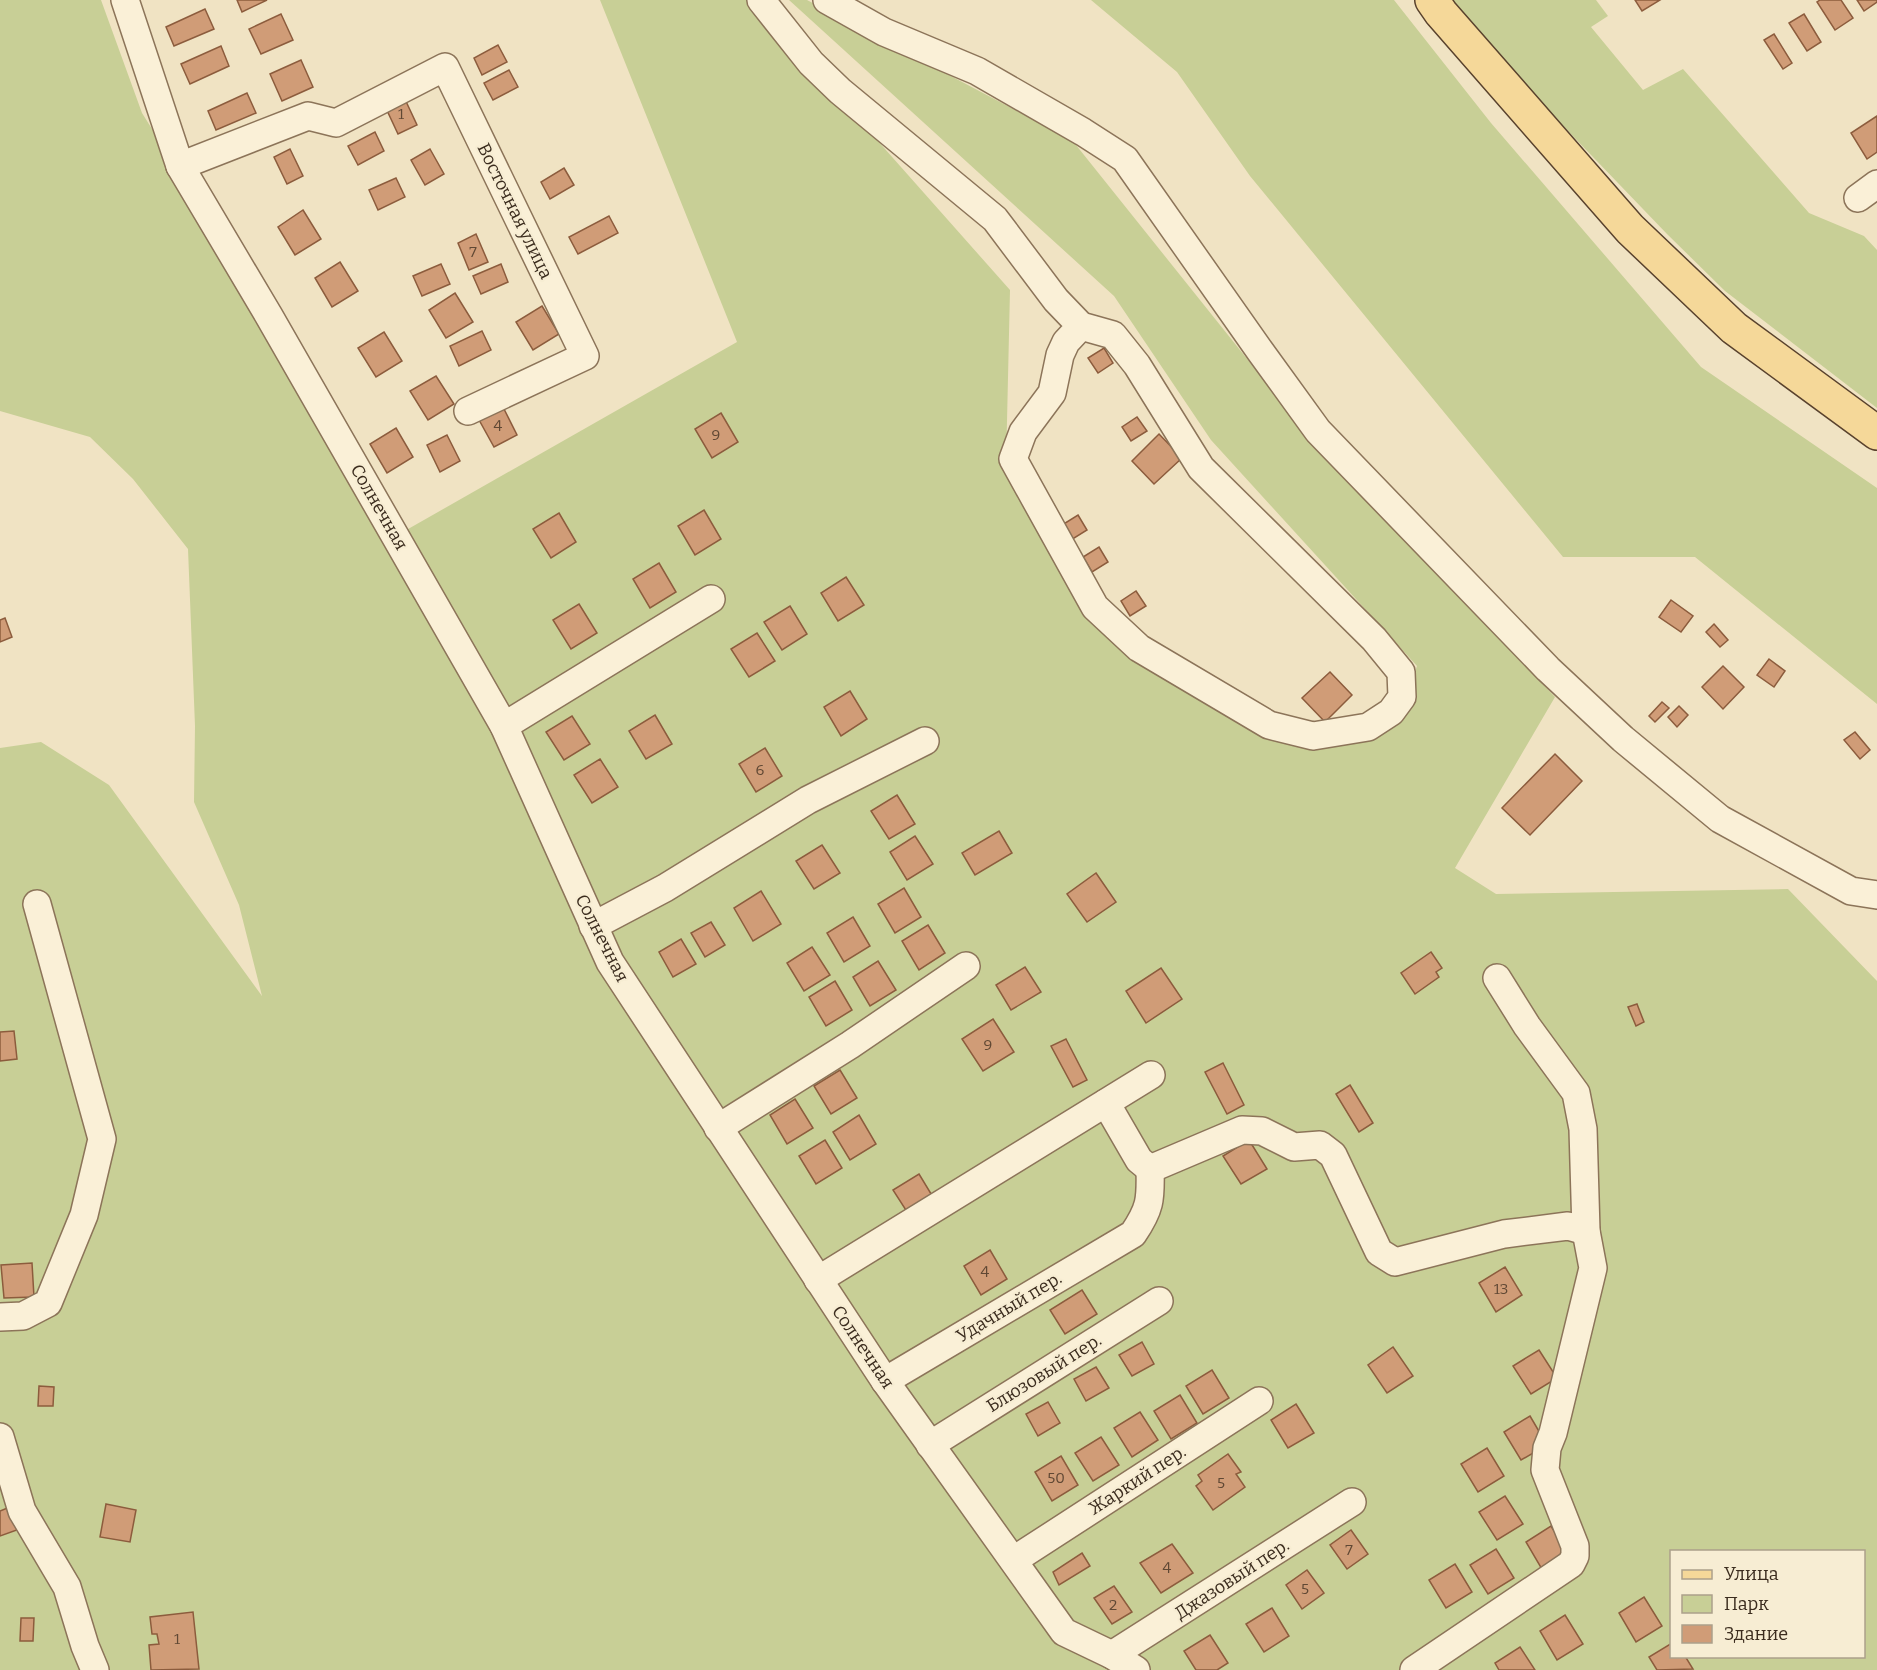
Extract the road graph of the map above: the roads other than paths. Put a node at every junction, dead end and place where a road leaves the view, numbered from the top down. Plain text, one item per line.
1 (125, 0) edge
2 (761, 0) edge
3 (826, 0) edge
4 (1432, 0) edge
5 (180, 166) junction
6 (1081, 326) junction
7 (468, 411) dead end
8 (1877, 433) edge
9 (711, 599) dead end
10 (504, 726) junction
11 (925, 741) dead end
12 (1877, 895) edge
13 (37, 904) dead end
14 (593, 926) junction
15 (966, 966) dead end
16 (1497, 978) dead end
17 (1150, 1075) dead end
18 (1106, 1103) junction
19 (718, 1128) junction
20 (1150, 1169) junction
21 (1586, 1231) junction
22 (818, 1280) junction
23 (1159, 1301) dead end
24 (0, 1317) edge
25 (885, 1381) junction
26 (1259, 1401) dead end
27 (0, 1437) edge
28 (930, 1445) junction
29 (1352, 1502) dead end
30 (1014, 1560) junction
31 (1112, 1655) junction
32 (94, 1670) edge
33 (1136, 1670) edge
34 (1414, 1670) edge

1 - 5 street, Солнечная
2 - 6 street
3 - 12 street
4 - 8 main road
5 - 7 street, Восточная улица
5 - 10 street, Солнечная
6 - 6 street
9 - 10 street
10 - 14 street, Солнечная
11 - 14 street
13 - 24 street
14 - 19 street, Солнечная
15 - 19 street
16 - 21 street
17 - 18 street
18 - 20 street
18 - 22 street
19 - 22 street, Солнечная
20 - 21 street
20 - 25 street, Удачный пер.
21 - 34 street
22 - 25 street, Солнечная
23 - 28 street, Блюзовый пер.
25 - 28 street, Солнечная
26 - 30 street, Жаркий пер.
27 - 32 street
28 - 30 street, Солнечная
29 - 31 street, Джазовый пер.
30 - 31 street, Солнечная
31 - 33 street, Солнечная

